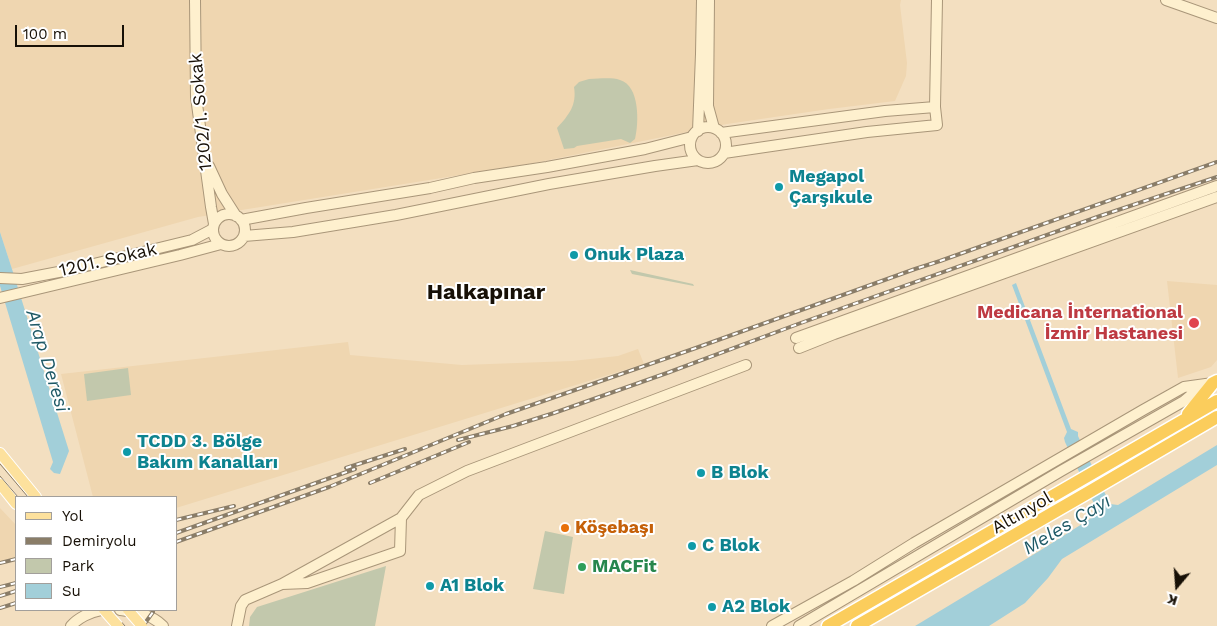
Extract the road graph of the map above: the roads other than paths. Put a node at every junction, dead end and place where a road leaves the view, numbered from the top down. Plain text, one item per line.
1 (195, 0) edge
2 (936, 0) edge
3 (1166, 0) edge
4 (705, 4) edge
5 (1217, 18) edge
6 (935, 107) junction
7 (718, 131) junction
8 (695, 134) junction
9 (724, 153) junction
10 (205, 159) junction
11 (698, 160) junction
12 (1217, 186) edge
13 (1217, 197) edge
14 (238, 218) junction
15 (214, 227) junction
16 (244, 236) junction
17 (221, 244) junction
18 (0, 278) edge
19 (0, 298) edge
20 (746, 365) dead end
21 (1213, 381) edge
22 (1217, 401) edge
23 (1217, 417) edge
24 (1184, 420) junction
25 (0, 453) edge
26 (0, 484) edge
27 (35, 496) edge
28 (15, 503) edge
29 (401, 518) junction
30 (282, 584) junction
31 (99, 611) edge
32 (104, 611) edge
33 (131, 611) edge
34 (71, 626) edge
35 (111, 626) edge
36 (118, 626) edge
37 (142, 626) edge
38 (163, 626) edge
39 (237, 626) edge
40 (772, 626) edge
41 (798, 626) edge
42 (828, 626) edge
43 (857, 626) edge

1 - 10 street, 1202/1. Sokak
2 - 6 street
3 - 5 street
4 - 7 street
4 - 8 street
6 - 7 street
6 - 9 street
7 - 8 street
7 - 9 street
8 - 11 street
8 - 14 street
9 - 11 street
10 - 14 street
10 - 15 street, 1202/1. Sokak
11 - 16 street
12 - 13 street
14 - 15 street
14 - 16 street
15 - 17 street
15 - 18 street, 1201. Sokak
16 - 17 street
17 - 19 street
20 - 29 street
21 - 24 highway
21 - 40 street
21 - 41 street
22 - 24 highway, Altınyol
23 - 43 highway, Altınyol
24 - 42 highway, Altınyol
25 - 27 main road
26 - 28 main road
29 - 30 street
29 - 30 street
30 - 39 street
31 - 34 street
32 - 36 main road, bridge
33 - 35 street
33 - 37 main road, bridge
33 - 38 street

